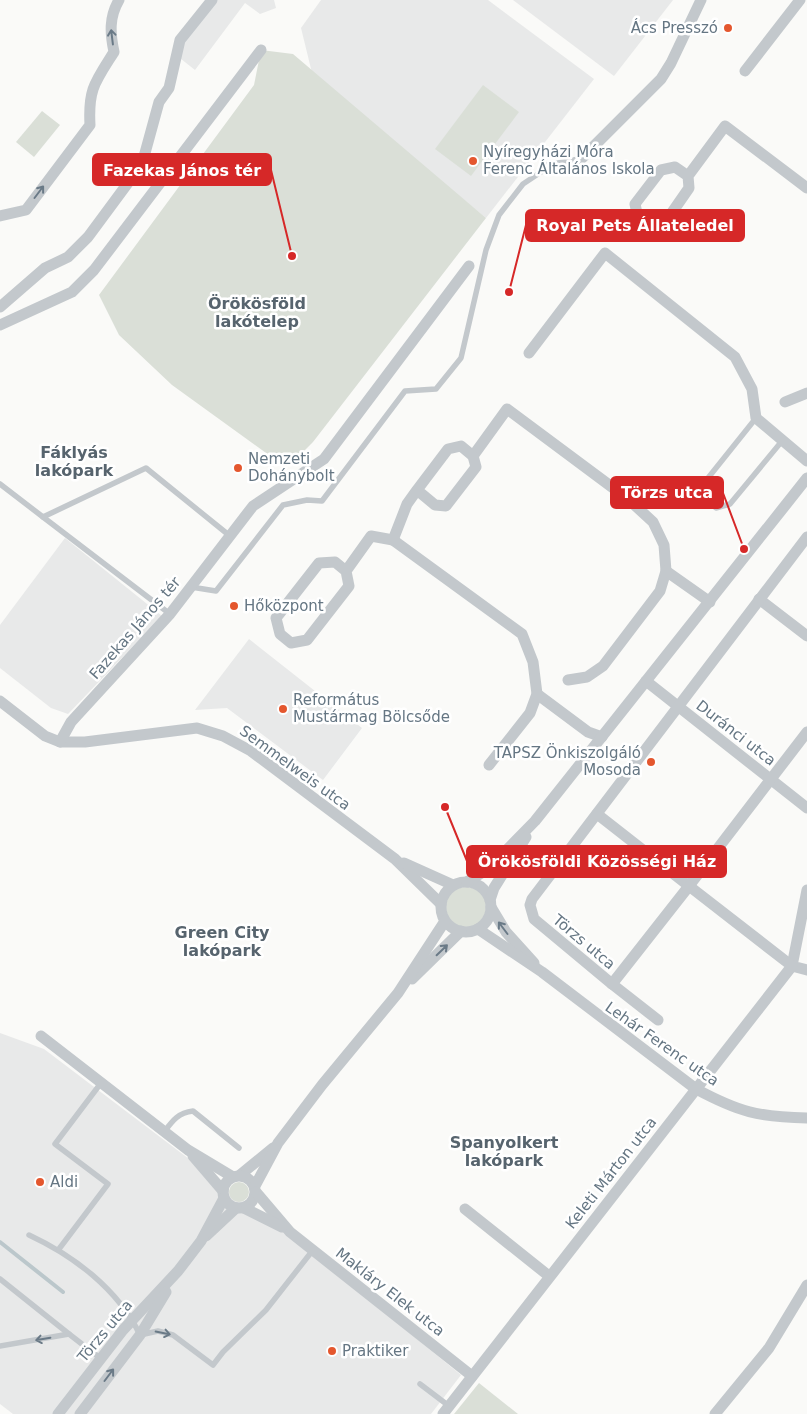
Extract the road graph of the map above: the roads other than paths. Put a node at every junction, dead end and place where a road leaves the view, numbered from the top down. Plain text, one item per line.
1 (119, 0) edge
2 (212, 0) edge
3 (700, 0) edge
4 (800, 0) edge
5 (261, 50) dead end
6 (745, 71) dead end
7 (547, 168) joint
8 (688, 176) junction
9 (807, 188) edge
10 (0, 216) edge
11 (469, 266) dead end
12 (0, 307) edge
13 (0, 325) edge
14 (529, 353) dead end
15 (807, 393) edge
16 (785, 402) dead end
17 (756, 418) junction
18 (782, 441) junction
19 (473, 456) junction
20 (807, 461) edge
21 (807, 478) edge
22 (0, 484) edge
23 (417, 490) junction
24 (797, 490) junction
25 (807, 498) edge
26 (43, 516) junction
27 (230, 536) junction
28 (807, 537) edge
29 (393, 540) junction
30 (666, 570) junction
31 (346, 571) junction
32 (191, 587) junction
33 (760, 599) junction
34 (710, 602) junction
35 (170, 614) junction
36 (807, 636) edge
37 (568, 680) dead end
38 (646, 681) junction
39 (537, 694) junction
40 (0, 701) edge
41 (678, 707) junction
42 (807, 732) edge
43 (602, 737) junction
44 (60, 742) junction
45 (489, 765) dead end
46 (771, 779) junction
47 (807, 808) edge
48 (597, 814) junction
49 (535, 821) junction
50 (395, 859) junction
51 (467, 882) junction
52 (453, 885) junction
53 (689, 886) junction
54 (807, 890) edge
55 (491, 903) junction
56 (441, 904) junction
57 (445, 921) junction
58 (478, 929) junction
59 (461, 931) junction
60 (792, 966) junction
61 (807, 970) edge
62 (542, 972) junction
63 (612, 984) junction
64 (398, 993) junction
65 (658, 1020) dead end
66 (41, 1036) dead end
67 (102, 1083) junction
68 (696, 1089) junction
69 (807, 1118) edge
70 (164, 1132) junction
71 (278, 1143) junction
72 (239, 1148) dead end
73 (188, 1150) junction
74 (236, 1176) junction
75 (255, 1189) junction
76 (224, 1195) junction
77 (240, 1208) junction
78 (465, 1209) dead end
79 (290, 1232) junction
80 (29, 1236) dead end
81 (201, 1241) junction
82 (58, 1249) junction
83 (313, 1250) junction
84 (178, 1271) junction
85 (549, 1276) junction
86 (0, 1279) edge
87 (807, 1285) edge
88 (133, 1320) junction
89 (69, 1334) junction
90 (140, 1335) junction
91 (0, 1346) edge
92 (100, 1358) junction
93 (472, 1376) junction
94 (420, 1384) dead end
95 (446, 1410) edge
96 (58, 1414) edge
97 (80, 1414) edge
98 (715, 1414) edge

10 -> 1 street
2 - 12 street
3 - 7 street
4 - 6 street
5 - 13 street
7 - 32 lane
8 - 8 street
8 - 9 street
11 - 27 street, Fazekas János tér
14 - 17 street
15 - 16 street
17 - 18 street
17 - 18 lane
18 - 20 street
19 - 23 street
19 - 23 street
19 - 30 street
21 - 24 street
22 - 26 lane
23 - 29 street
24 - 25 street
24 - 34 street
26 - 27 lane
26 - 35 lane
27 - 32 street, Fazekas János tér
28 - 33 street, Törzs utca
29 - 31 street
29 - 39 street
30 - 34 street
30 - 37 street
31 - 31 street
32 - 35 street, Fazekas János tér
33 - 36 street
33 - 41 street, Törzs utca
34 - 38 street
35 - 44 street, Fazekas János tér
38 - 41 street, Duránci utca
38 - 43 street
39 - 43 street
39 - 45 street
40 - 44 street, Semmelweis utca
41 - 46 street, Duránci utca
41 - 48 street, Törzs utca
42 - 46 street
43 - 49 street
44 - 50 street, Semmelweis utca
46 - 47 street, Duránci utca
46 - 53 street
48 - 53 street
48 - 63 street, Törzs utca
49 - 51 street
49 - 55 street
50 - 52 street, Semmelweis utca
50 - 56 street, Semmelweis utca
51 - 52 street
51 - 55 street
52 - 56 street
53 - 60 street
53 - 63 street
54 - 60 street
55 - 58 street
62 -> 55 street, Lehár Ferenc utca
56 - 57 street
57 - 59 street
57 - 64 street
58 - 59 street
58 - 62 street, Lehár Ferenc utca
64 -> 59 street
60 - 61 street
60 - 68 street, Keleti Márton utca
62 - 68 street, Lehár Ferenc utca
63 - 65 street
64 - 71 street
66 - 67 street
67 - 70 street
67 - 82 lane
68 - 69 street, Lehár Ferenc utca
68 - 85 street, Keleti Márton utca
70 - 72 lane
70 - 73 street
71 - 74 street
71 - 75 street
73 - 74 street
73 - 76 street
74 - 75 street
74 - 76 street
75 - 77 street
75 - 79 street, Makláry Elek utca
76 - 77 street
76 - 81 street, Törzs utca
77 - 79 street, Makláry Elek utca
77 - 81 street, Törzs utca
78 - 85 street
79 - 83 street, Makláry Elek utca
80 - 82 lane
81 - 84 street, Törzs utca
82 - 88 lane
90 -> 83 lane
83 - 93 street, Makláry Elek utca
84 - 88 street, Törzs utca
84 - 90 street, Törzs utca
85 - 93 street, Keleti Márton utca
86 - 89 lane
87 - 98 street
88 - 90 lane
88 - 92 street, Törzs utca
89 -> 91 lane
89 - 92 lane
97 -> 90 street, Törzs utca
92 - 96 street, Törzs utca
93 - 95 street, Keleti Márton utca
94 - 95 lane

